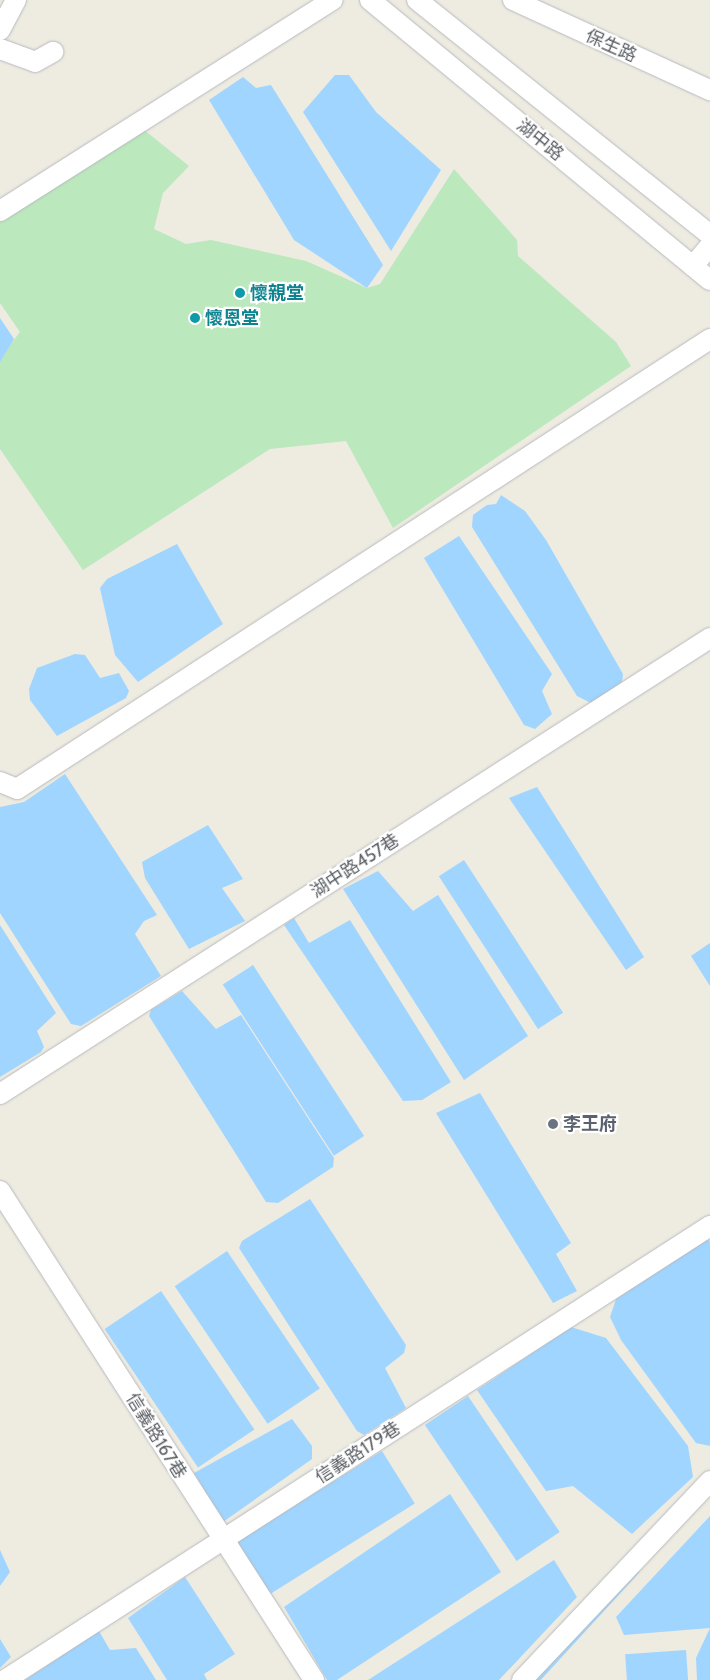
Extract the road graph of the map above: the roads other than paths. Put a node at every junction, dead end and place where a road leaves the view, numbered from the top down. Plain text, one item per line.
1 (18, 0) edge
2 (333, 0) edge
3 (370, 0) edge
4 (417, 0) edge
5 (513, 0) edge
6 (0, 30) edge
7 (0, 49) edge
8 (53, 52) dead end
9 (710, 90) edge
10 (0, 211) edge
11 (710, 236) edge
12 (710, 246) edge
13 (693, 266) junction
14 (710, 280) edge
15 (710, 339) edge
16 (710, 638) edge
17 (0, 782) edge
18 (0, 1094) edge
19 (0, 1191) edge
20 (710, 1226) edge
21 (710, 1481) edge
22 (222, 1540) junction
23 (5, 1680) edge
24 (314, 1680) edge
25 (522, 1680) edge

1 - 6 street
2 - 10 street
3 - 13 street, 湖中路
4 - 11 street, 湖中路
5 - 9 street, 保生路
7 - 8 street
12 - 13 street
13 - 14 street, 湖中路
15 - 17 street
16 - 18 street, 湖中路457巷
19 - 22 street, 信義路167巷
20 - 22 street, 信義路179巷
21 - 25 street
22 - 23 street, 信義路179巷
22 - 24 street, 信義路167巷

